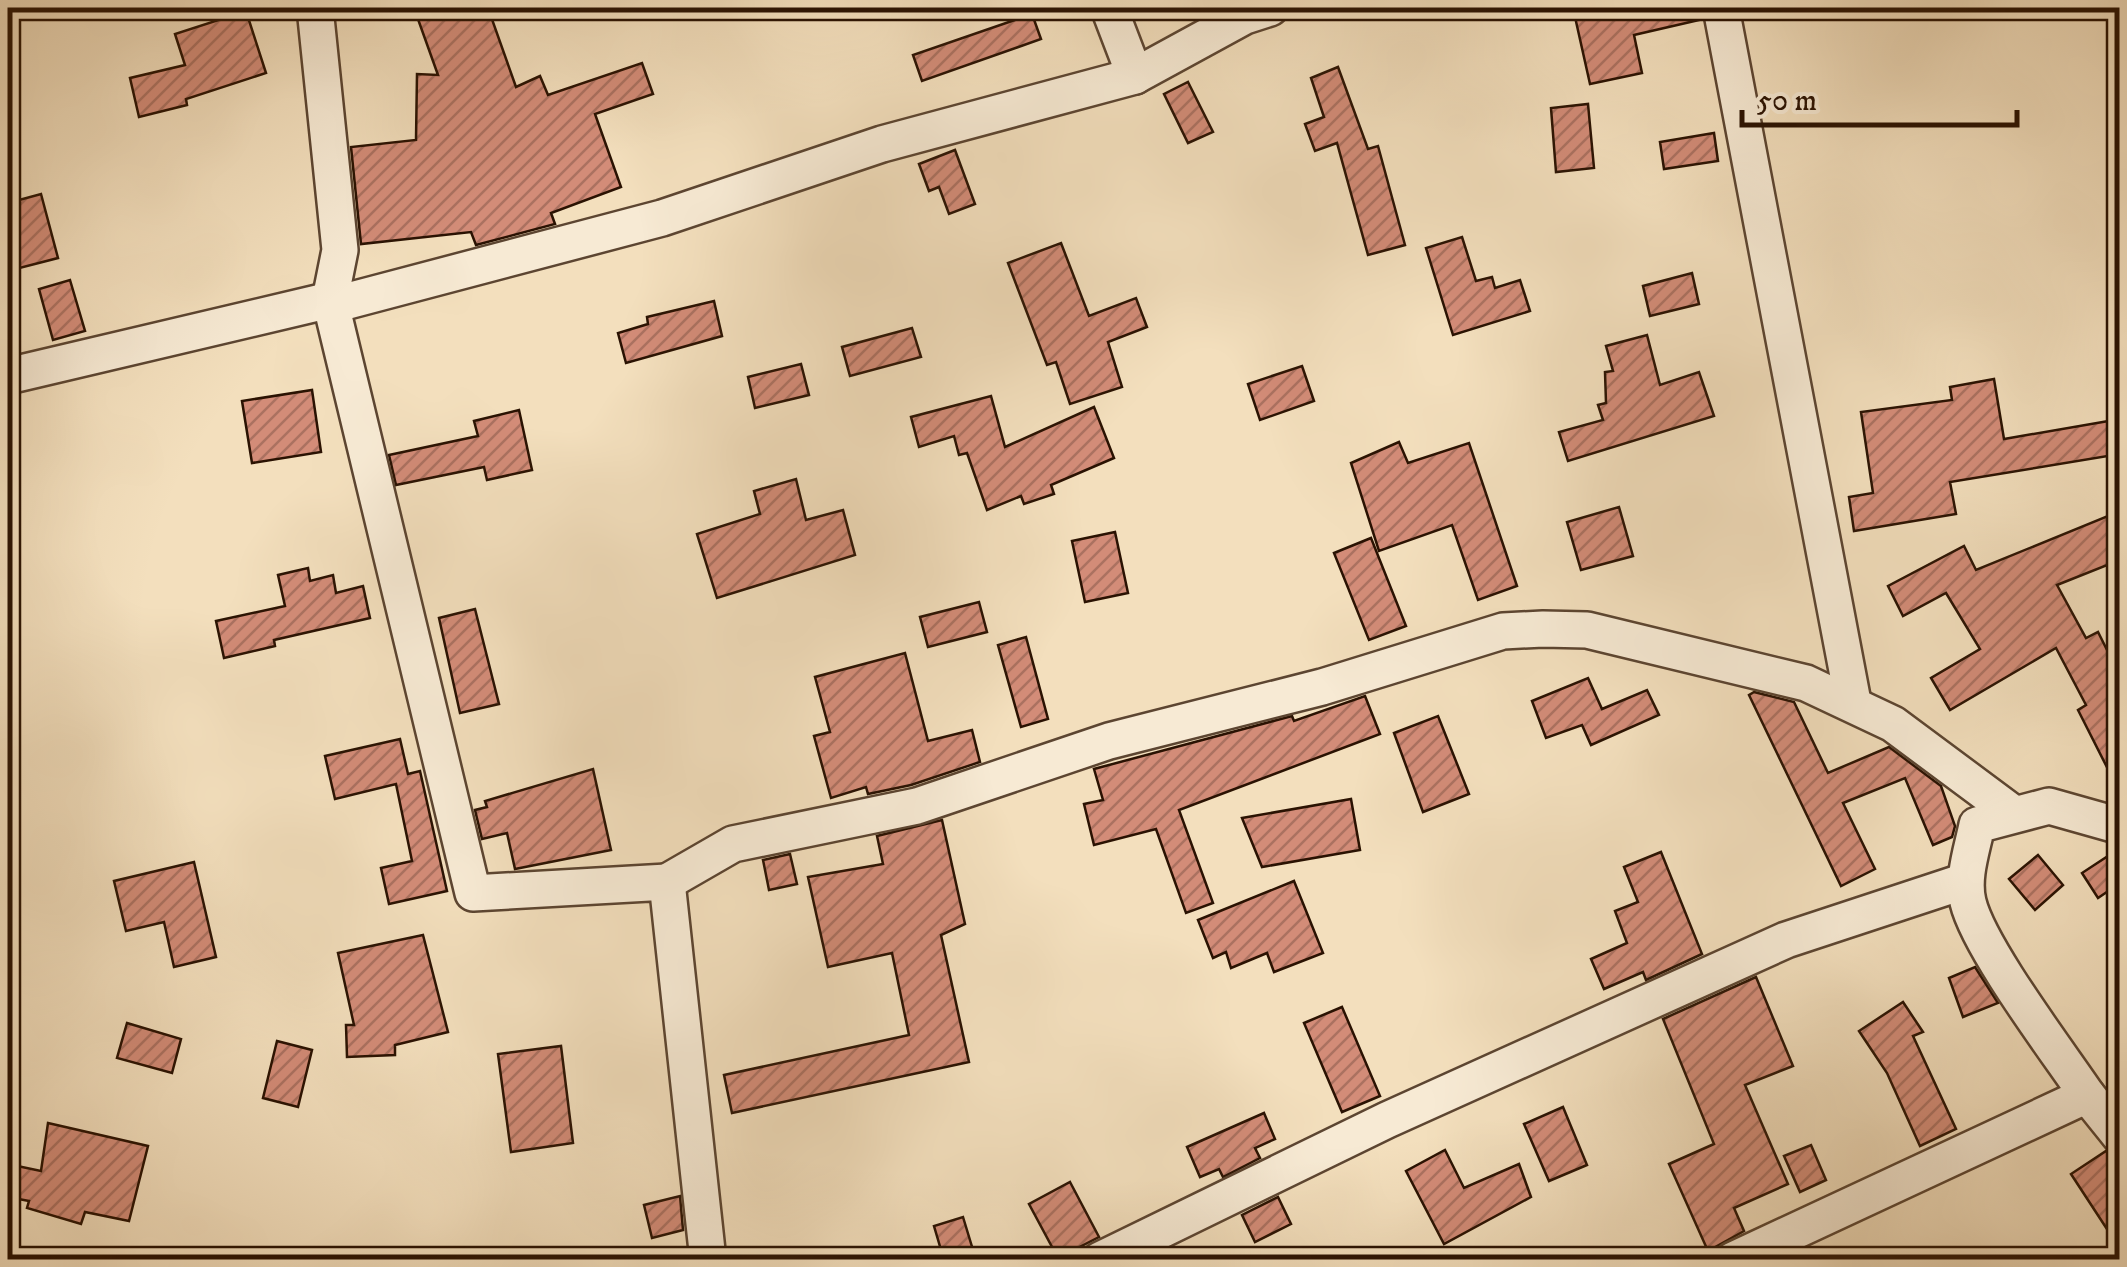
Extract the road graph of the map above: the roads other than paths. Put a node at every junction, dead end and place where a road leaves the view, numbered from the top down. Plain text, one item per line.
1 (314, 8) edge
2 (1110, 8) edge
3 (1270, 8) edge
4 (1721, 8) edge
5 (1136, 76) junction
6 (330, 300) junction
7 (8, 376) edge
8 (1852, 702) junction
9 (2014, 814) junction
10 (2120, 826) edge
11 (1965, 881) junction
12 (667, 882) junction
13 (2087, 1096) junction
14 (2120, 1136) edge
15 (708, 1260) edge
16 (1100, 1260) edge
17 (1733, 1260) edge

1 - 6 street
2 - 5 street
3 - 5 street
4 - 8 street
5 - 6 street
6 - 7 street
6 - 12 street
8 - 9 street
8 - 12 street
9 - 10 street
9 - 11 street
11 - 13 street
11 - 16 street
12 - 15 street
13 - 14 street
13 - 17 street

